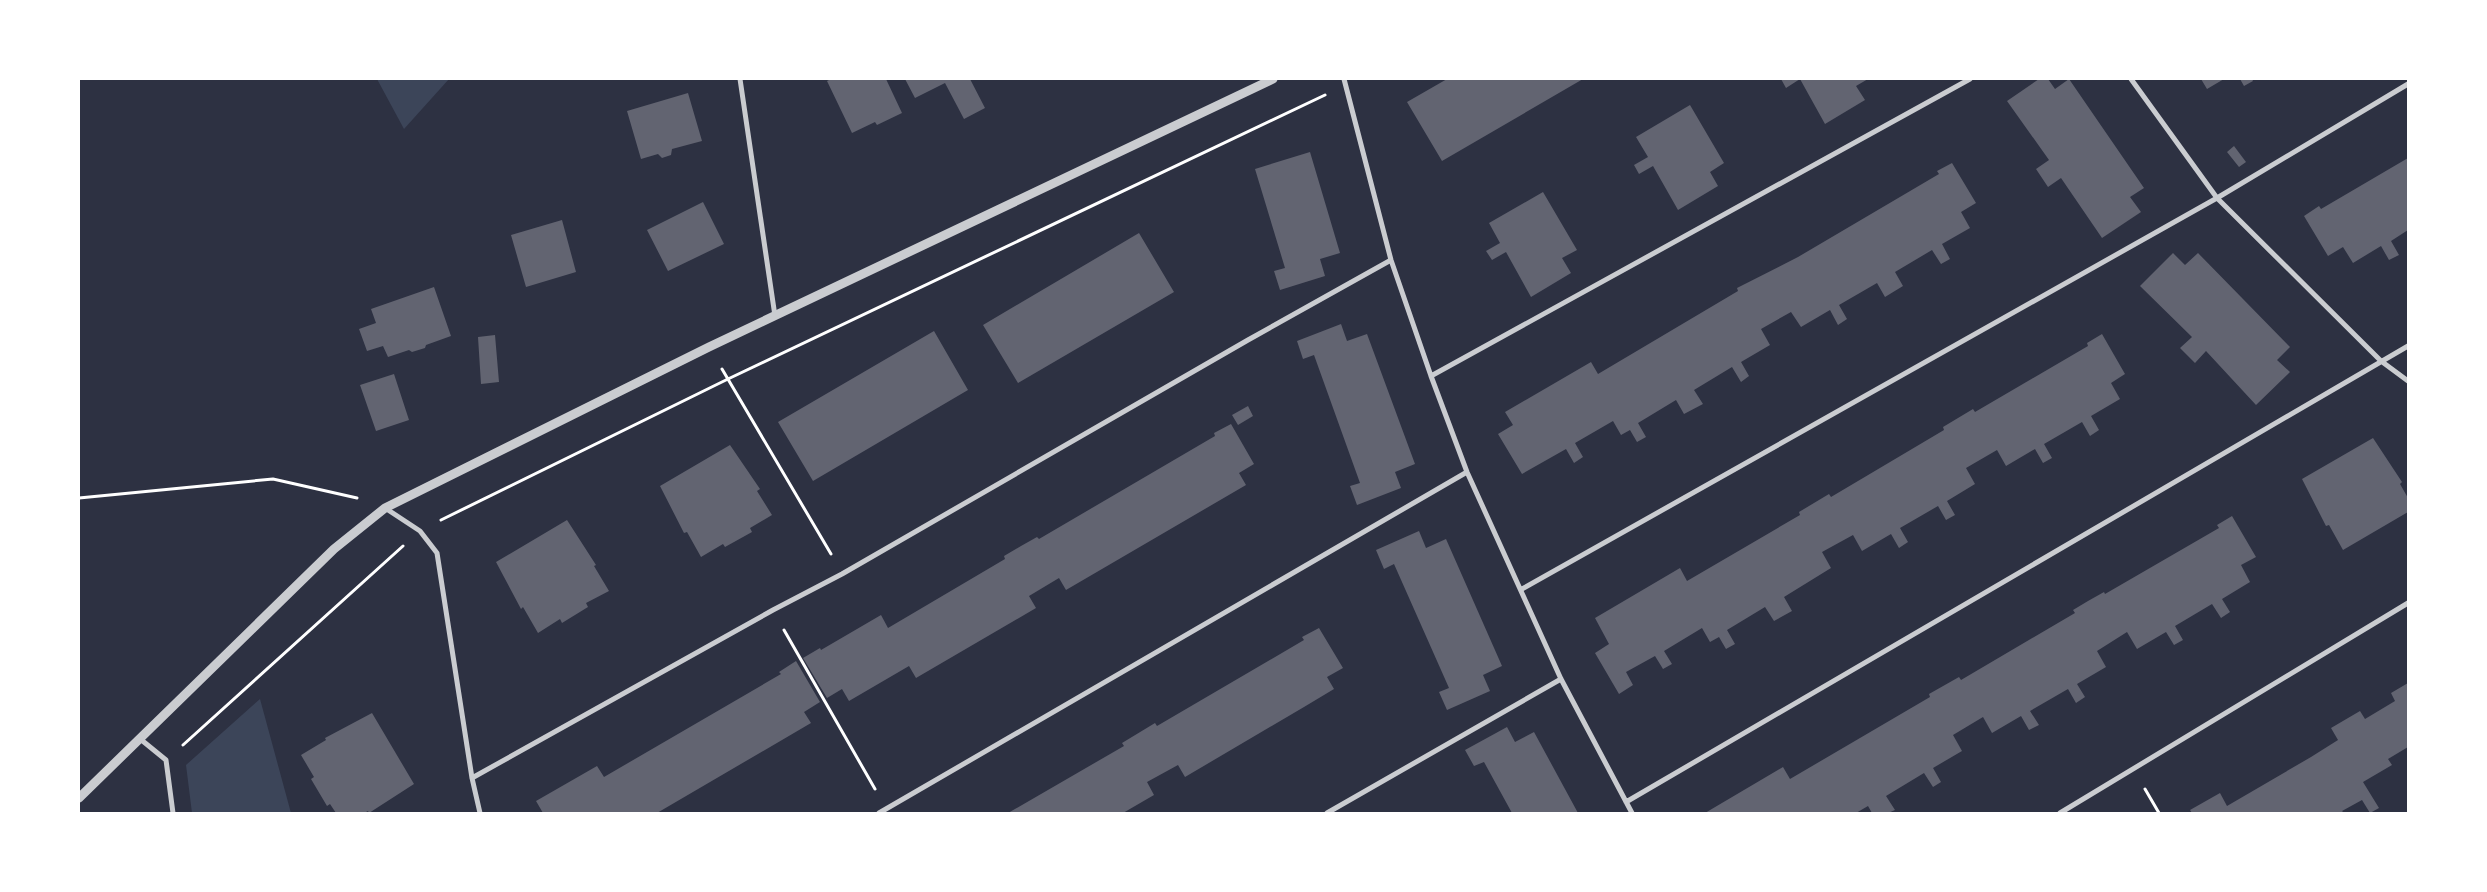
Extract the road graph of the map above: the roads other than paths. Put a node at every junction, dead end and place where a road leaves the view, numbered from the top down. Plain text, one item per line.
1 (740, 79) edge
2 (1273, 79) edge
3 (1344, 79) edge
4 (1970, 79) edge
5 (2131, 79) edge
6 (2408, 84) edge
7 (2217, 198) junction
8 (1391, 260) junction
9 (775, 316) junction
10 (2408, 346) edge
11 (2381, 361) junction
12 (1431, 376) junction
13 (2408, 381) edge
14 (1467, 472) junction
15 (385, 508) junction
16 (1522, 589) junction
17 (2408, 603) edge
18 (1561, 679) junction
19 (139, 738) junction
20 (472, 778) junction
21 (79, 798) edge
22 (1626, 802) junction
23 (173, 813) edge
24 (480, 813) edge
25 (880, 813) edge
26 (1326, 813) edge
27 (1632, 813) edge
28 (2060, 813) edge

1 - 9 street
2 - 9 street
3 - 8 street
4 - 12 street
5 - 7 street
6 - 7 street
7 - 11 street
7 - 16 street
8 - 12 street
8 - 20 street
9 - 15 street
10 - 11 street
11 - 13 street
11 - 22 street
12 - 14 street
14 - 16 street
14 - 25 street
15 - 19 street
15 - 20 street
16 - 18 street
17 - 28 street
18 - 22 street
18 - 26 street
19 - 21 street
19 - 23 street
20 - 24 street
22 - 27 street

